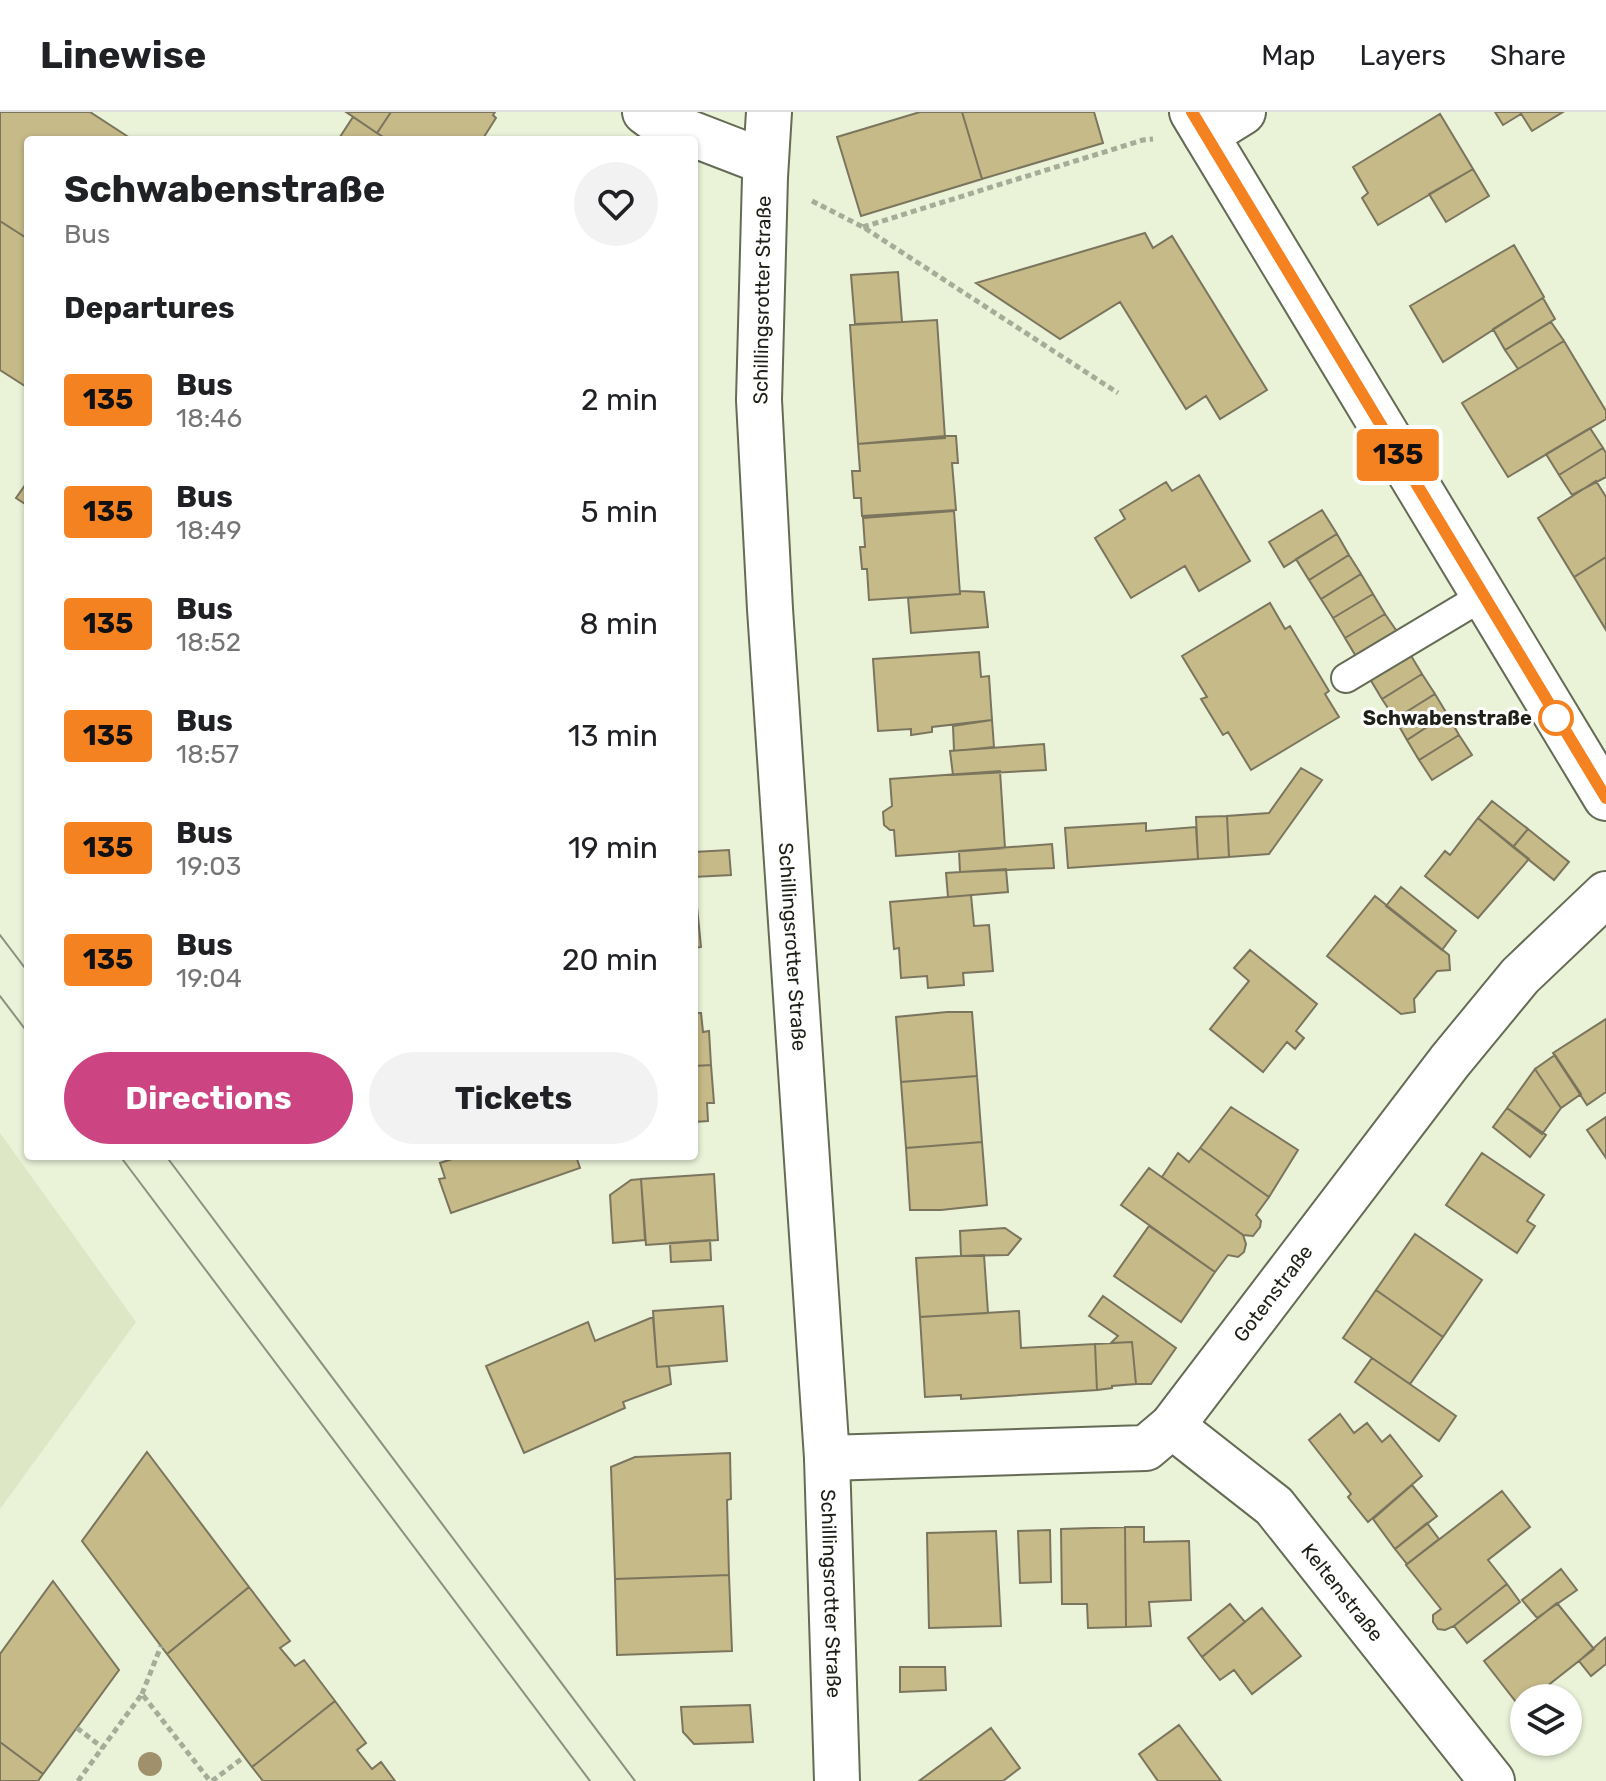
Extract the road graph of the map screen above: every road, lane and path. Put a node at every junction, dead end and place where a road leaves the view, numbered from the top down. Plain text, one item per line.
1 (645, 112) edge
2 (769, 112) edge
3 (1243, 112) edge
4 (1199, 124) edge
5 (691, 136) edge
6 (698, 139) edge
7 (765, 170) junction
8 (863, 227) junction
9 (1118, 393) dead end
10 (1483, 596) junction
11 (1346, 678) dead end
12 (1606, 798) edge
13 (1606, 894) edge
14 (1172, 1426) junction
15 (827, 1458) junction
16 (161, 1646) dead end
17 (142, 1694) junction
18 (77, 1728) dead end
19 (103, 1748) junction
20 (244, 1757) dead end
21 (78, 1781) edge
22 (211, 1781) edge
23 (837, 1781) edge
24 (1492, 1781) edge

1 - 5 street
2 - 7 street, Schillingsrotter Straße
3 - 4 street
4 - 8 path
4 - 10 street
6 - 7 street
7 - 8 path
7 - 15 street, Schillingsrotter Straße
8 - 9 path
10 - 11 lane
10 - 12 street
13 - 14 street, Gotenstraße
14 - 15 street, Gotenstraße
14 - 24 street, Keltenstraße
15 - 23 street, Schillingsrotter Straße
16 - 17 path
17 - 19 path
17 - 22 path
18 - 19 path
19 - 21 path
20 - 22 path

